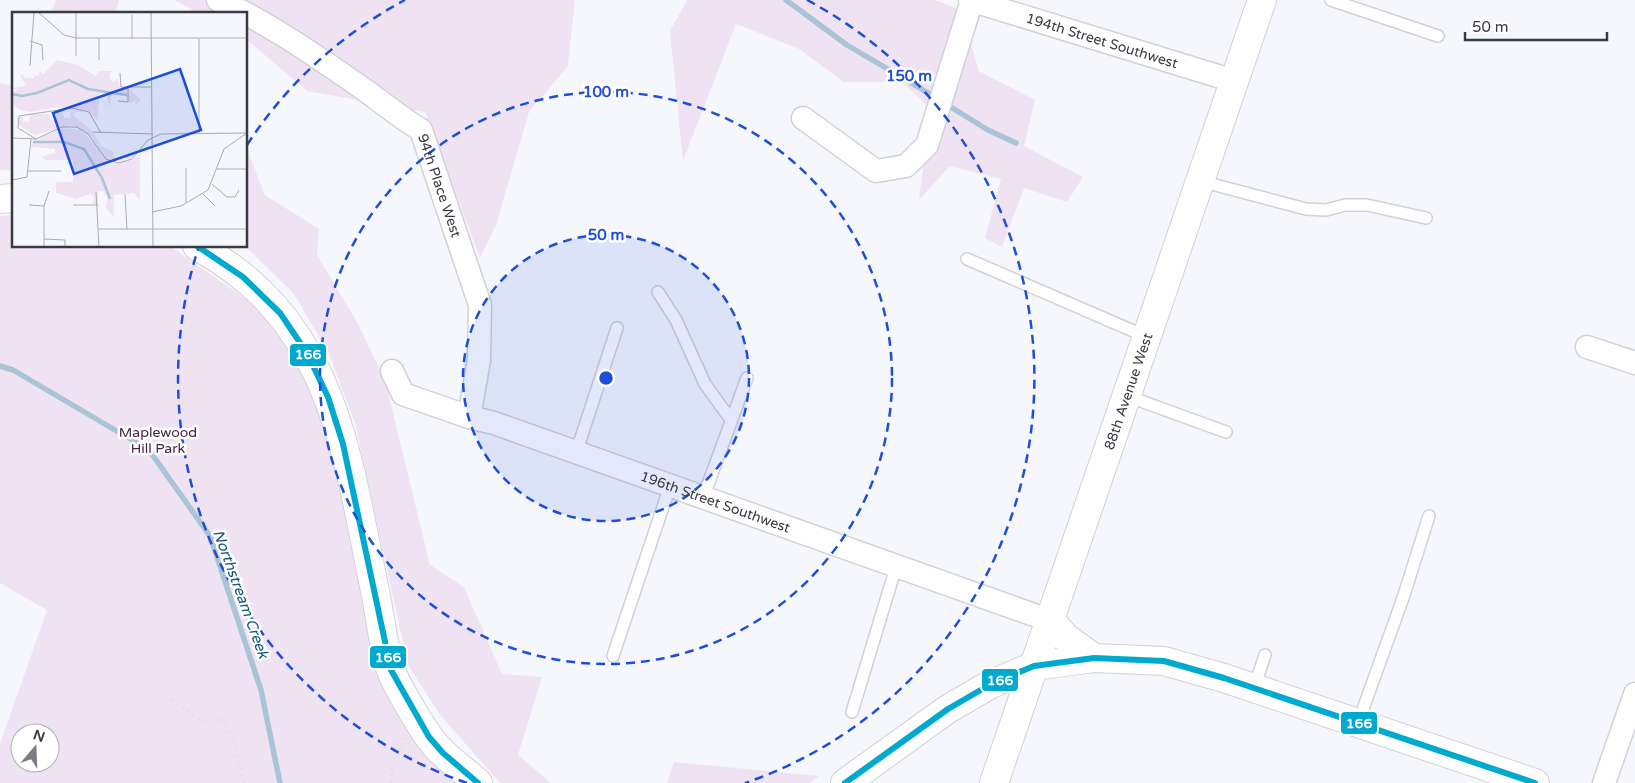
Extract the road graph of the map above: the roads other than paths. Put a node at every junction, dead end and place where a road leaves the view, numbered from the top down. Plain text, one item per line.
1 (218, 0) edge
2 (971, 0) edge
3 (1262, 0) edge
4 (1331, 0) edge
5 (245, 12) edge
6 (248, 14) edge
7 (1438, 36) dead end
8 (1234, 81) junction
9 (803, 118) dead end
10 (1200, 181) junction
11 (1426, 218) dead end
12 (201, 248) edge
13 (967, 260) dead end
14 (658, 292) dead end
15 (617, 328) dead end
16 (1147, 338) junction
17 (1587, 347) dead end
18 (1635, 364) edge
19 (392, 370) dead end
20 (747, 378) dead end
21 (1127, 396) junction
22 (470, 417) junction
23 (731, 420) junction
24 (1226, 432) dead end
25 (576, 453) junction
26 (670, 486) junction
27 (703, 498) junction
28 (1429, 516) dead end
29 (896, 566) junction
30 (1051, 621) junction
31 (1265, 655) dead end
32 (613, 656) dead end
33 (1094, 658) junction
34 (1034, 666) junction
35 (1254, 688) junction
36 (1635, 694) edge
37 (852, 712) dead end
38 (1358, 723) junction
39 (478, 783) edge
40 (845, 783) edge
41 (994, 783) edge
42 (1535, 783) edge
43 (1604, 783) edge

1 - 5 street, 94th Place West
2 - 8 street, 194th Street Southwest
2 - 9 street
3 - 8 main road, 88th Avenue West
4 - 7 lane
6 - 22 street, 94th Place West
8 - 10 main road, 88th Avenue West
10 - 11 lane
10 - 16 main road, 88th Avenue West
12 - 39 main road
13 - 16 lane
14 - 23 lane
15 - 25 lane
16 - 21 main road, 88th Avenue West
17 - 18 street
19 - 22 street, 196th Street Southwest
20 - 23 lane
21 - 24 lane
21 - 30 main road, 88th Avenue West
22 - 25 street, 196th Street Southwest
23 - 27 lane
25 - 26 street, 196th Street Southwest
26 - 27 street, 196th Street Southwest
26 - 32 lane
27 - 29 street, 196th Street Southwest
28 - 38 lane
29 - 30 street, 196th Street Southwest
29 - 37 lane
30 - 33 main road
30 - 34 main road, 88th Avenue West
31 - 35 lane
33 - 34 main road
33 - 35 main road
34 - 40 main road
34 - 41 main road, 88th Avenue West
35 - 38 main road
36 - 43 street
38 - 42 main road

